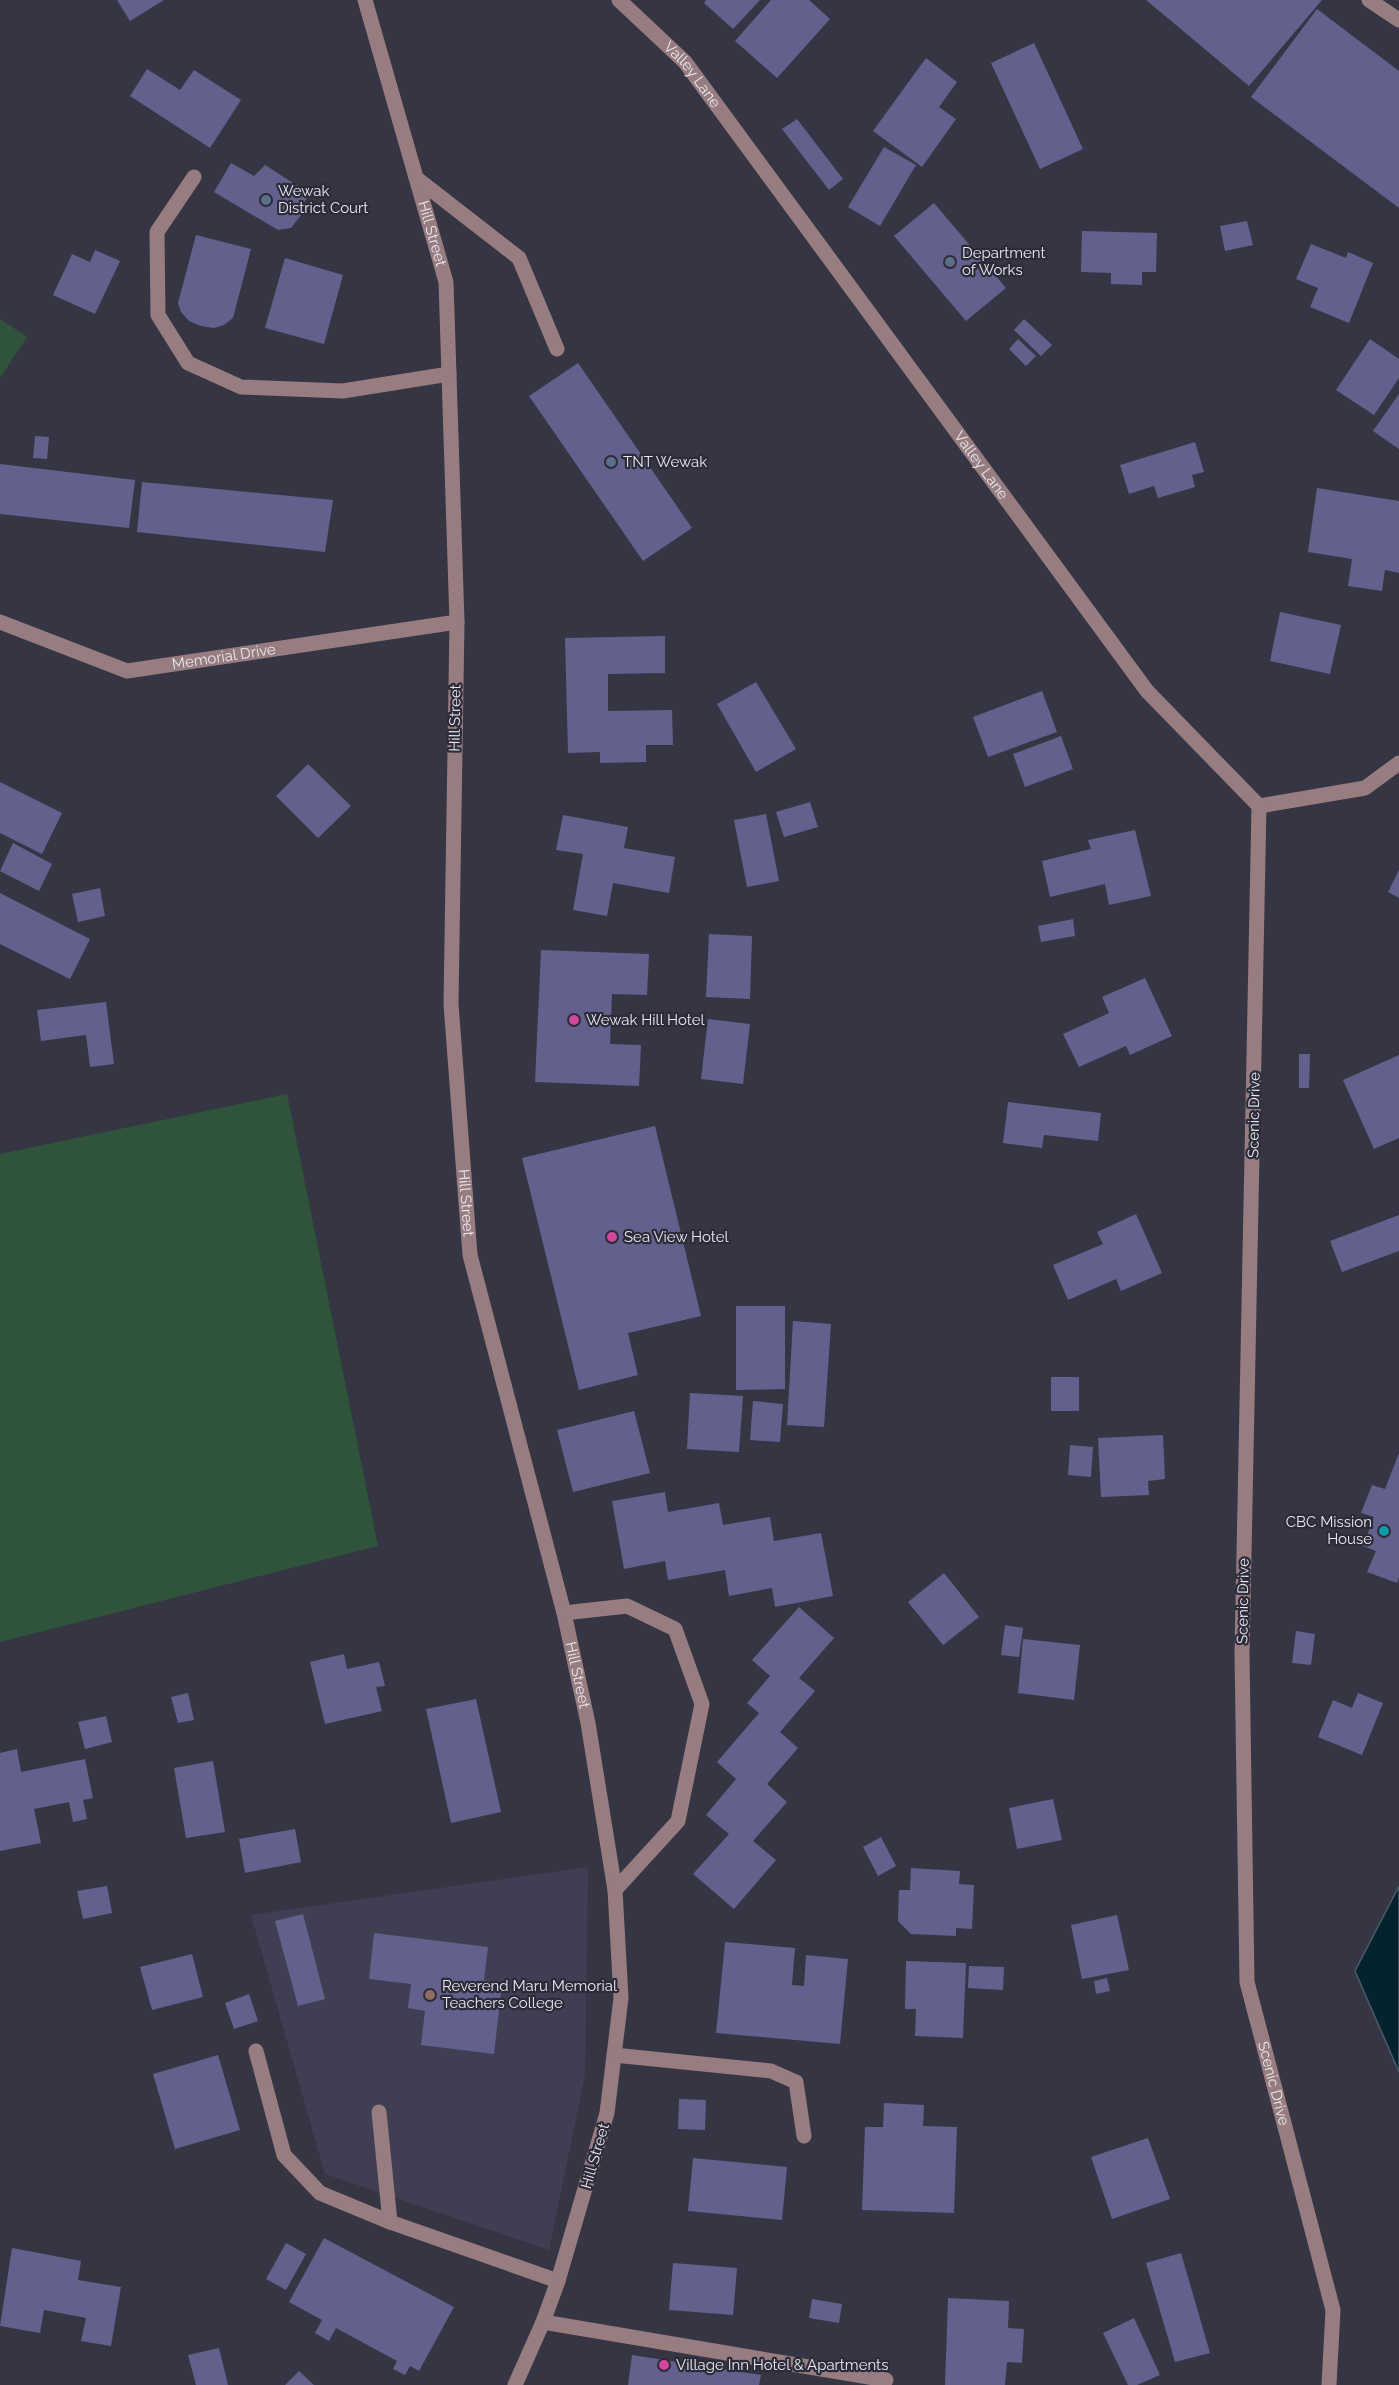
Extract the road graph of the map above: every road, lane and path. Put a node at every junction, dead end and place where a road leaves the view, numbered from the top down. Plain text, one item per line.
1 (365, 0) edge
2 (619, 0) edge
3 (1369, 0) edge
4 (1399, 20) edge
5 (194, 177) dead end
6 (416, 178) junction
7 (557, 349) dead end
8 (449, 374) junction
9 (0, 622) edge
10 (456, 622) junction
11 (1399, 763) edge
12 (1259, 806) junction
13 (564, 1613) junction
14 (615, 1890) junction
15 (256, 2051) dead end
16 (614, 2055) junction
17 (379, 2112) dead end
18 (804, 2136) dead end
19 (390, 2222) junction
20 (558, 2281) junction
21 (543, 2322) junction
22 (886, 2380) dead end
23 (515, 2385) edge
24 (1329, 2385) edge

1 - 6 street, Hill Street
2 - 12 street, Valley Lane
3 - 4 street
5 - 8 street
6 - 7 street
6 - 8 street, Hill Street
8 - 10 street, Hill Street
9 - 10 street, Memorial Drive
10 - 13 street, Hill Street
11 - 12 street
12 - 24 street, Scenic Drive
13 - 14 street, Hill Street
13 - 14 street
14 - 16 street, Hill Street
15 - 19 street
16 - 18 street
16 - 20 street, Hill Street
17 - 19 street
19 - 20 street
20 - 21 street, Hill Street
21 - 22 street
21 - 23 street, Hill Street

